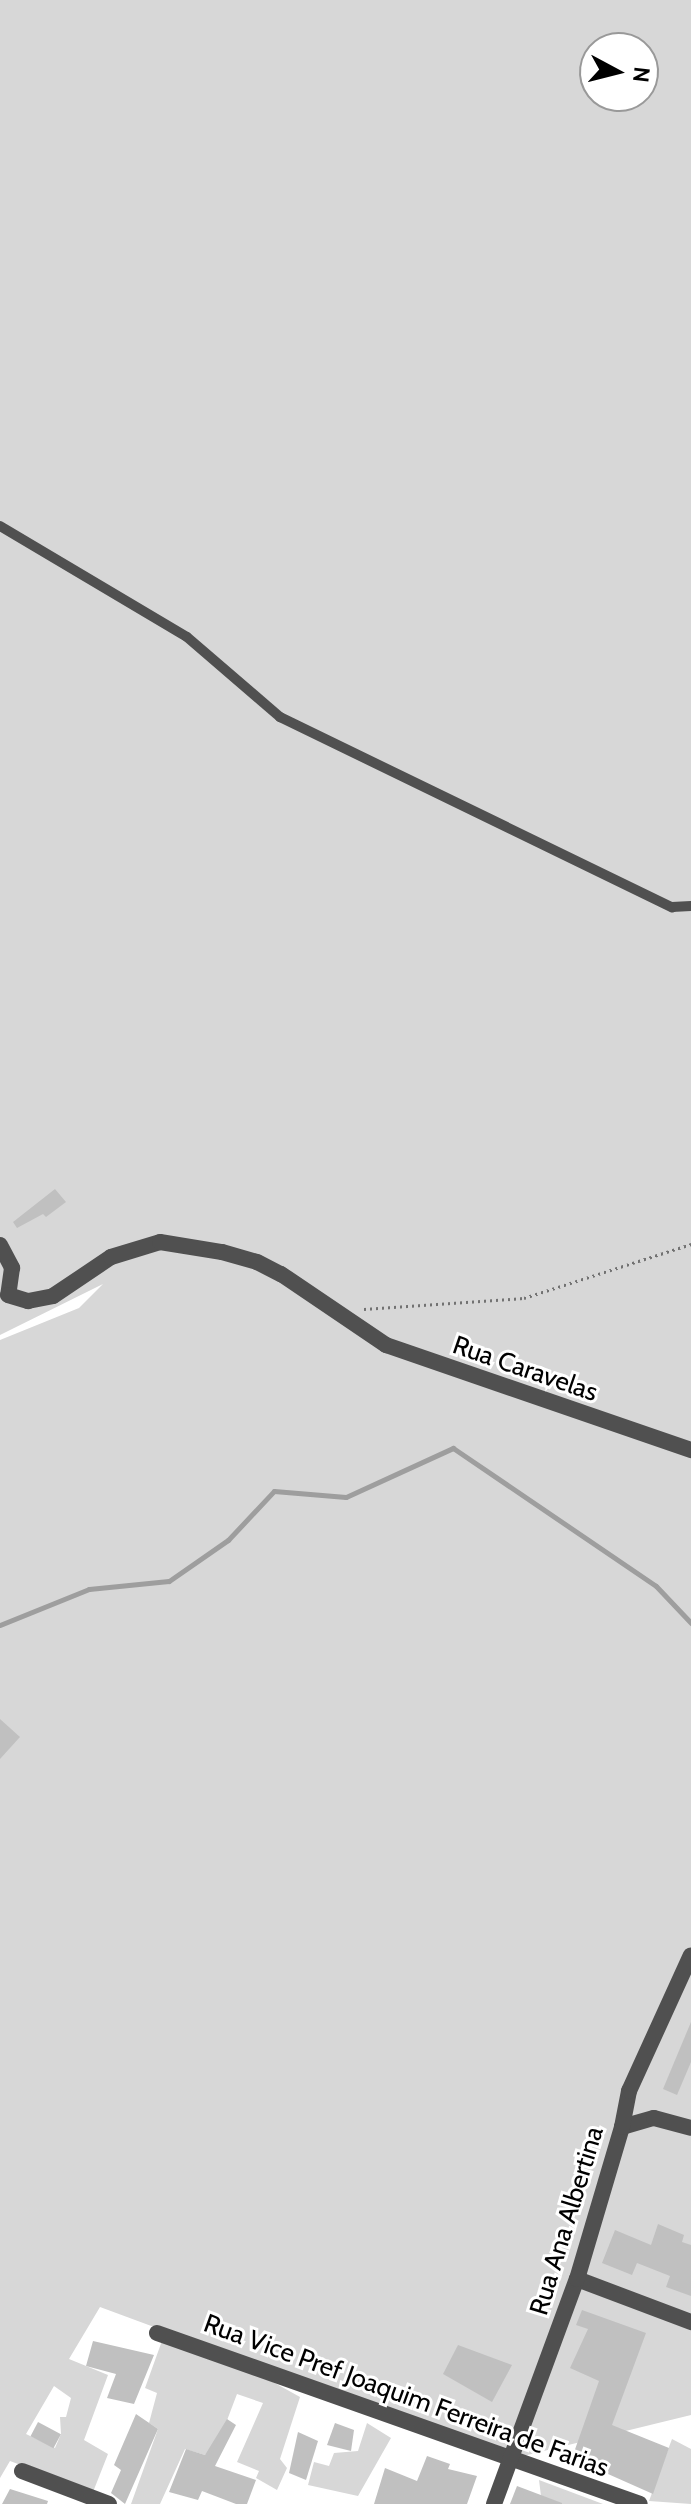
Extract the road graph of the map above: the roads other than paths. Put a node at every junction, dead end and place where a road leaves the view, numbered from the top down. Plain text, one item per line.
1 (0, 526) edge
2 (691, 906) edge
3 (0, 1245) edge
4 (4, 1298) edge
5 (691, 1450) edge
6 (691, 1955) edge
7 (622, 2127) junction
8 (691, 2128) edge
9 (577, 2279) junction
10 (691, 2322) edge
11 (157, 2333) dead end
12 (511, 2459) junction
13 (22, 2471) dead end
14 (109, 2504) edge
15 (494, 2504) edge
16 (640, 2504) edge

1 - 2 lane
3 - 4 street
4 - 5 street, Rua Caravelas
6 - 7 street, Rua Ana Albertina
7 - 8 street
7 - 9 street, Rua Ana Albertina
9 - 10 street
9 - 12 street, Rua Ana Albertina
11 - 12 street, Rua Vice Pref Joaquim Ferreira de Farias
12 - 15 street, Rua Ana Albertina
12 - 16 street, Rua Vice Pref Joaquim Ferreira de Farias
13 - 14 street

